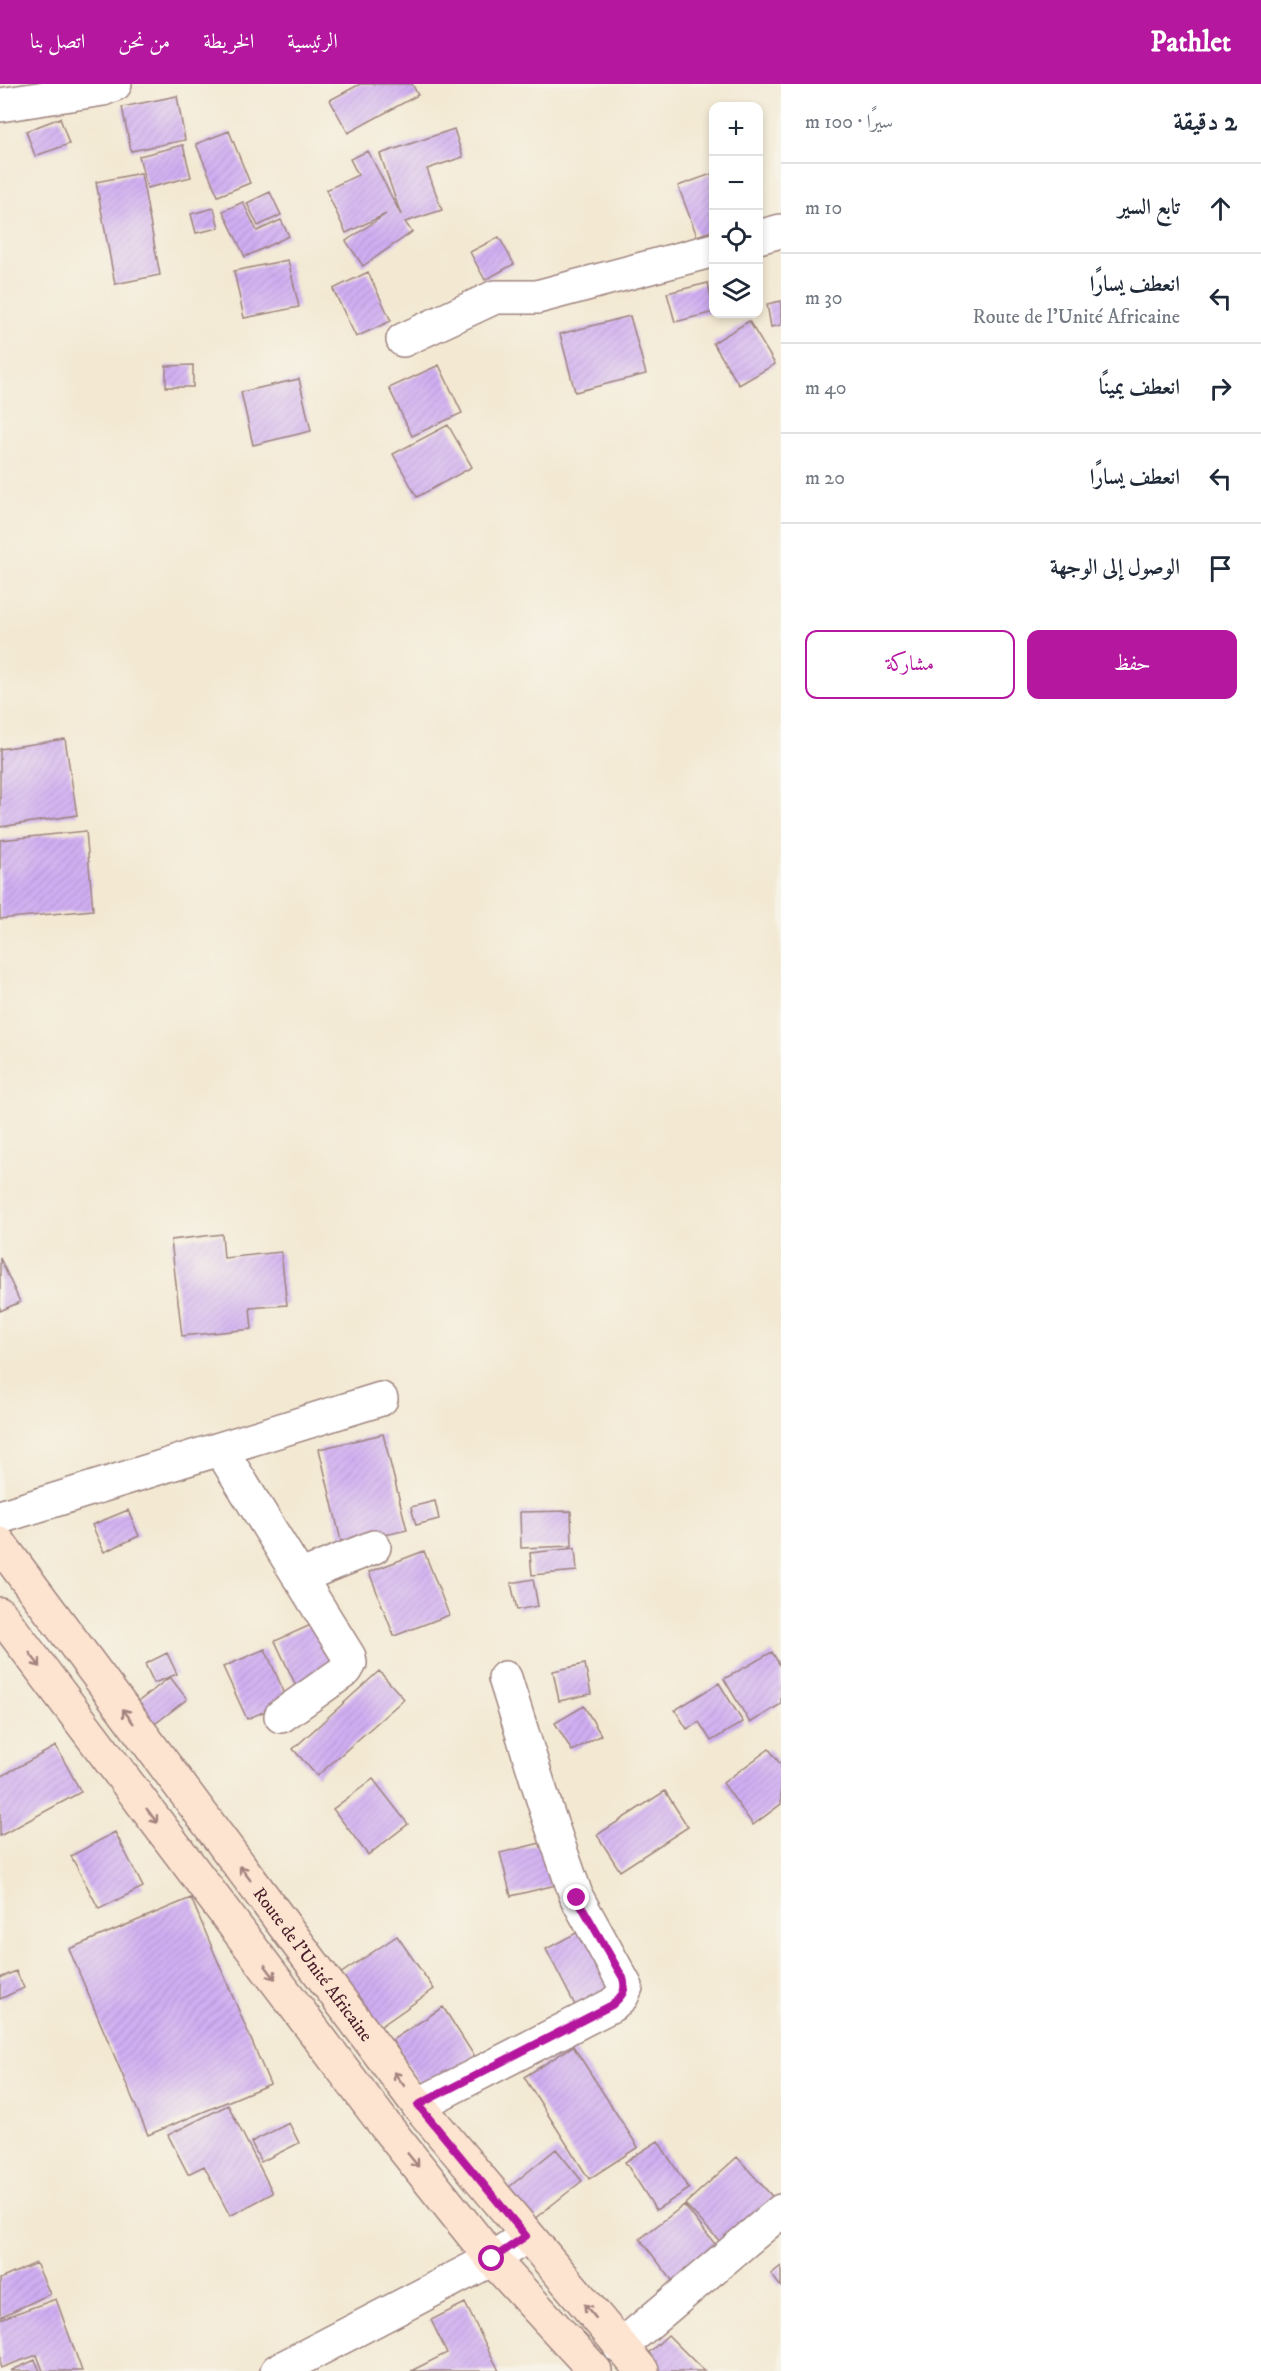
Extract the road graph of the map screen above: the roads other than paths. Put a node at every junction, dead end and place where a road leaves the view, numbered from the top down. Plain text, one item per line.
1 (116, 84) edge
2 (0, 105) edge
3 (781, 231) edge
4 (763, 236) edge
5 (709, 251) edge
6 (403, 340) dead end
7 (381, 1399) dead end
8 (221, 1450) junction
9 (0, 1516) edge
10 (0, 1544) edge
11 (374, 1547) dead end
12 (299, 1576) junction
13 (0, 1614) edge
14 (505, 1678) dead end
15 (281, 1716) dead end
16 (418, 2105) junction
17 (781, 2211) edge
18 (526, 2236) junction
19 (492, 2259) junction
20 (620, 2347) junction
21 (277, 2371) edge
22 (595, 2371) edge
23 (642, 2371) edge

1 - 2 street
3 - 4 street
5 - 6 street
7 - 8 street
8 - 9 street
8 - 12 street
16 -> 10 main road, Route de l'Unité Africaine
11 - 12 street
12 - 15 street
13 -> 19 main road
14 - 16 street
16 - 18 main road, Route de l'Unité Africaine
17 - 20 street
18 - 19 street
20 -> 18 main road, Route de l'Unité Africaine
19 - 21 street
19 - 22 main road
20 - 23 main road, Route de l'Unité Africaine

